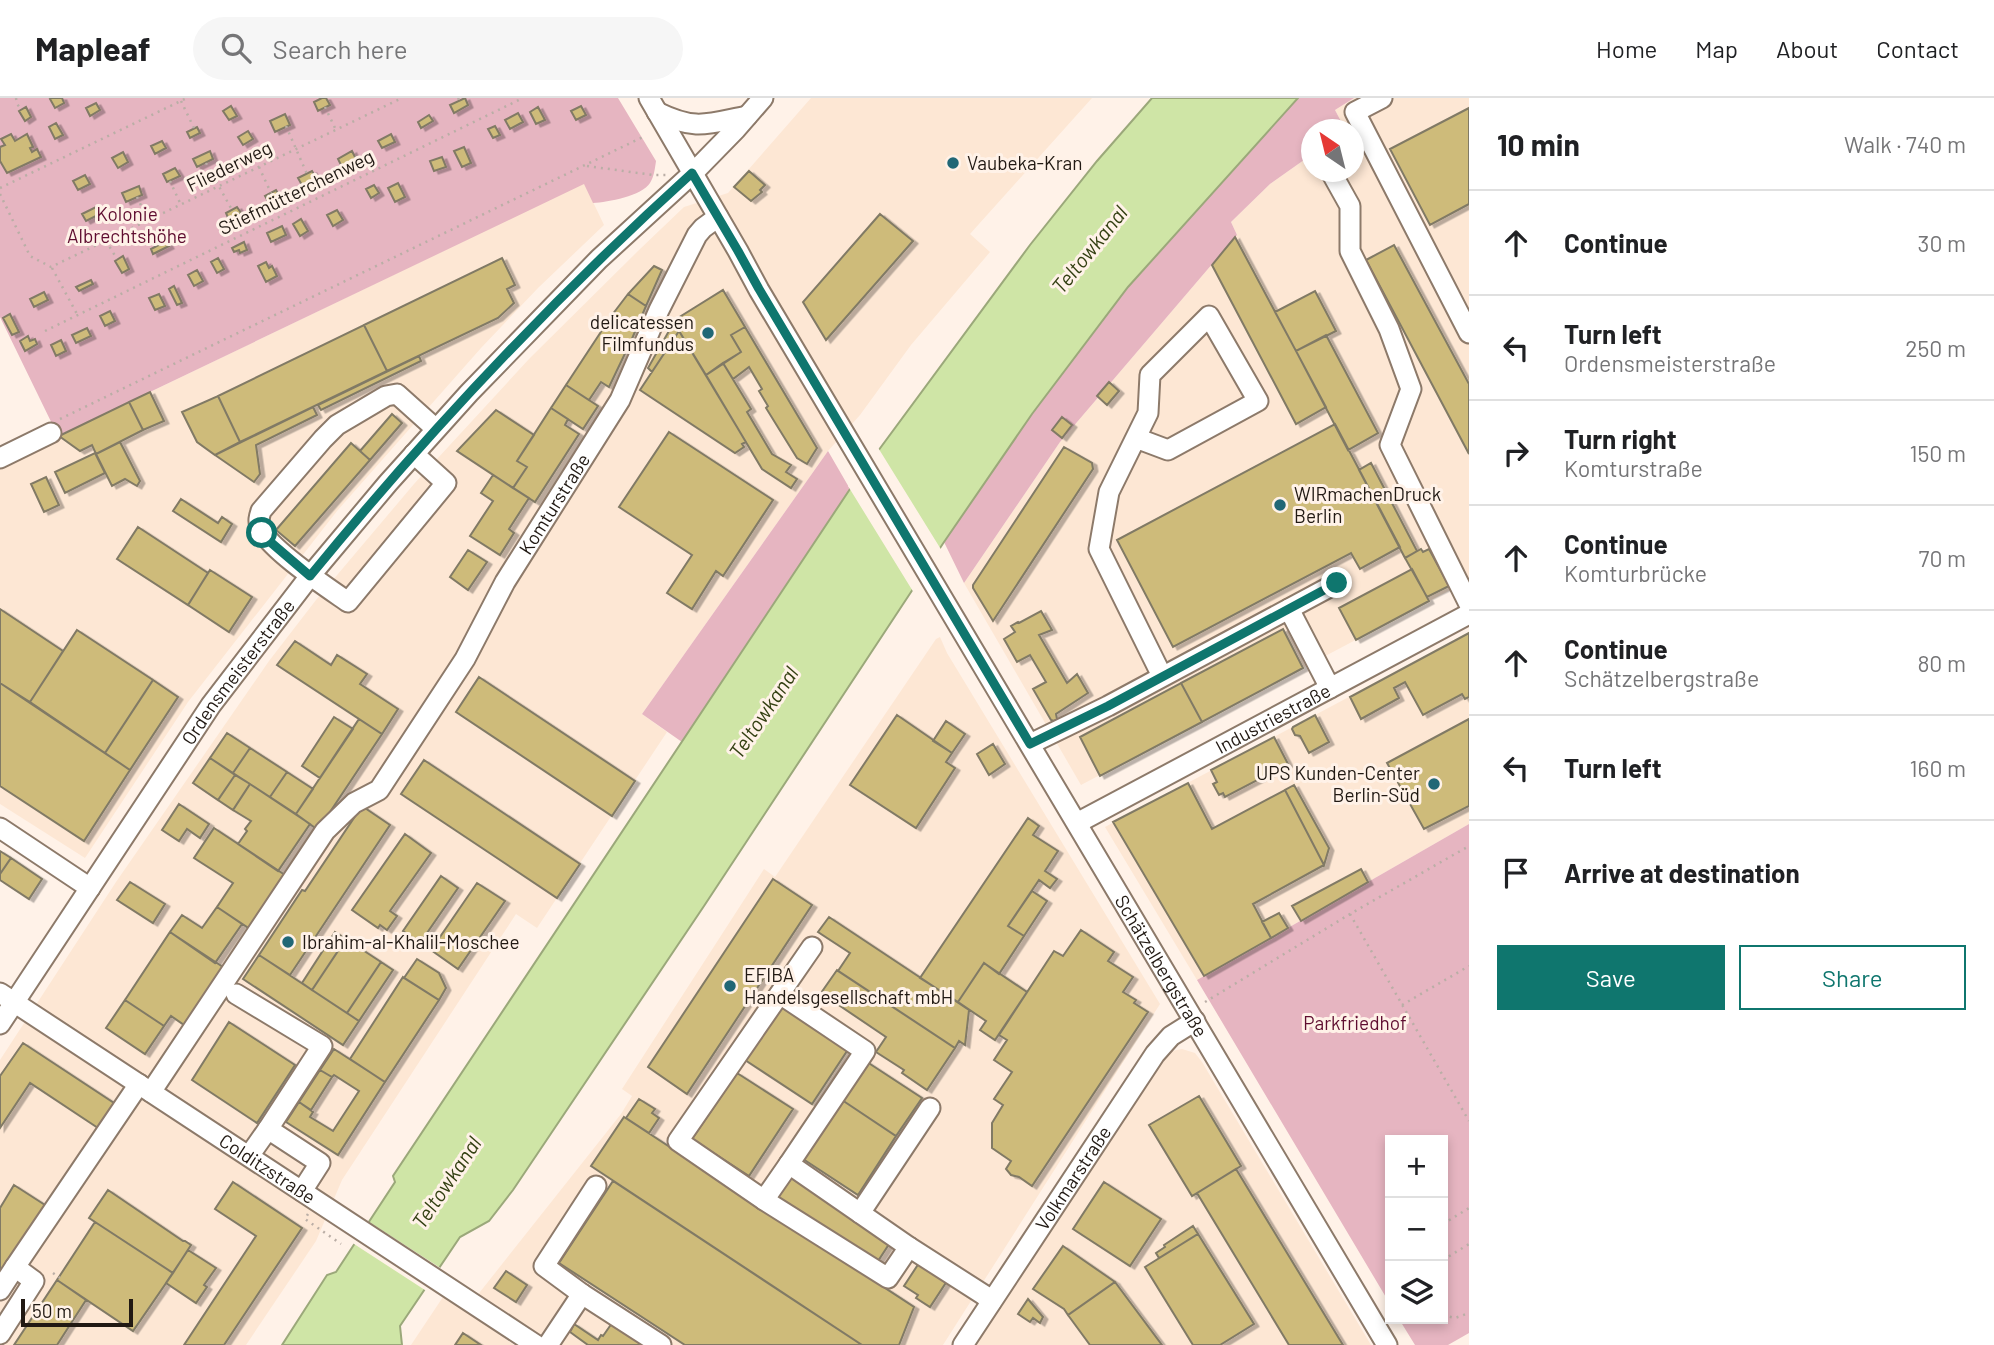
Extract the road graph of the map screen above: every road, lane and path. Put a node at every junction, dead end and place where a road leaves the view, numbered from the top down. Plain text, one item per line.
1 (16, 98) edge
2 (187, 98) edge
3 (402, 98) edge
4 (523, 98) edge
5 (763, 98) edge
6 (1382, 98) edge
7 (181, 101) junction
8 (653, 105) edge
9 (325, 107) dead end
10 (22, 110) dead end
11 (747, 116) junction
12 (286, 126) dead end
13 (194, 128) dead end
14 (336, 130) junction
15 (645, 136) dead end
16 (296, 150) junction
17 (206, 163) dead end
18 (587, 166) junction
19 (258, 167) junction
20 (692, 173) junction
21 (307, 174) dead end
22 (661, 175) dead end
23 (170, 181) dead end
24 (1337, 182) edge
25 (220, 186) junction
26 (0, 188) edge
27 (271, 193) dead end
28 (0, 194) edge
29 (137, 197) dead end
30 (181, 205) junction
31 (232, 209) dead end
32 (718, 217) junction
33 (146, 221) junction
34 (106, 241) junction
35 (157, 246) dead end
36 (117, 259) dead end
37 (51, 267) junction
38 (77, 314) junction
39 (45, 331) dead end
40 (1469, 333) edge
41 (436, 429) junction
42 (51, 433) joint
43 (1136, 438) junction
44 (414, 454) junction
45 (0, 458) edge
46 (310, 576) junction
47 (1337, 583) dead end
48 (1469, 604) edge
49 (1289, 609) junction
50 (1469, 614) edge
51 (1162, 676) junction
52 (1330, 688) junction
53 (1030, 744) junction
54 (1077, 823) junction
55 (0, 828) edge
56 (1469, 846) edge
57 (90, 888) junction
58 (1350, 914) junction
59 (812, 947) dead end
60 (1469, 966) edge
61 (236, 994) dead end
62 (780, 994) junction
63 (7, 998) edge
64 (1205, 1002) dead end
65 (1402, 1005) junction
66 (1195, 1021) junction
67 (0, 1024) edge
68 (145, 1088) junction
69 (930, 1108) dead end
70 (1469, 1121) edge
71 (268, 1129) junction
72 (249, 1156) junction
73 (789, 1164) junction
74 (596, 1186) dead end
75 (302, 1191) junction
76 (764, 1200) junction
77 (1469, 1208) edge
78 (860, 1213) junction
79 (305, 1219) dead end
80 (1448, 1221) edge
81 (341, 1244) dead end
82 (1469, 1244) edge
83 (909, 1247) junction
84 (1448, 1257) edge
85 (15, 1268) junction
86 (53, 1273) dead end
87 (60, 1278) dead end
88 (0, 1290) edge
89 (582, 1294) junction
90 (991, 1302) junction
91 (1469, 1313) edge
92 (1448, 1316) edge
93 (0, 1334) edge
94 (536, 1345) edge
95 (548, 1345) edge
96 (661, 1345) edge
97 (963, 1345) edge
98 (1387, 1345) edge

1 - 10 path
2 - 7 path
3 - 14 path, Fliederweg
4 - 38 path, Stiefmütterchenweg
5 - 11 street, Ordensmeisterstraße
6 - 40 street
7 - 13 path
7 - 26 path
8 - 11 street
8 - 20 street
9 - 14 path
11 - 20 street, Ordensmeisterstraße
12 - 16 path
14 - 16 path, Fliederweg
15 - 18 path
16 - 19 path, Fliederweg
16 - 21 path
17 - 25 path
18 - 22 path
18 - 42 path
19 - 25 path, Fliederweg
19 - 27 path
20 - 32 street
20 - 41 street, Ordensmeisterstraße
23 - 30 path
24 - 48 street
25 - 30 path, Fliederweg
25 - 31 path
28 - 37 path
29 - 33 path
30 - 33 path, Fliederweg
32 - 53 street, Schätzelbergstraße
32 - 68 street, Komturstraße
33 - 34 path, Fliederweg
33 - 35 path
34 - 36 path
34 - 37 path, Fliederweg
37 - 38 path
38 - 39 path, Stiefmütterchenweg
41 - 44 street, Ordensmeisterstraße
41 - 46 street
42 - 45 street
43 - 43 street
43 - 51 street
44 - 46 street, Ordensmeisterstraße
44 - 46 street
46 - 57 street, Ordensmeisterstraße
47 - 49 street
49 - 51 street
49 - 52 street
50 - 52 street, Industriestraße
51 - 53 street
52 - 54 street, Industriestraße
53 - 54 street, Schätzelbergstraße
54 - 66 street, Schätzelbergstraße
55 - 57 street
56 - 58 path
57 - 63 street, Ordensmeisterstraße
58 - 64 path
58 - 65 path
59 - 62 street
60 - 65 path
61 - 71 street
62 - 73 street
62 - 76 street
63 - 67 street, Ordensmeisterstraße
63 - 68 street, Colditzstraße
65 - 70 path
66 - 90 street, Volkmarstraße
66 - 98 street, Schätzelbergstraße
68 - 72 street, Colditzstraße
68 - 85 street
69 - 78 street
71 - 72 street
71 - 75 street
72 - 75 street, Colditzstraße
73 - 76 street
73 - 78 street
74 - 89 street
75 - 94 street, Colditzstraße
76 - 83 street
77 - 80 path
78 - 83 street
79 - 81 path
82 - 84 path
83 - 90 street
85 - 88 street
85 - 93 street
86 - 87 path
89 - 95 street
89 - 96 street
90 - 97 street, Volkmarstraße
91 - 92 path

